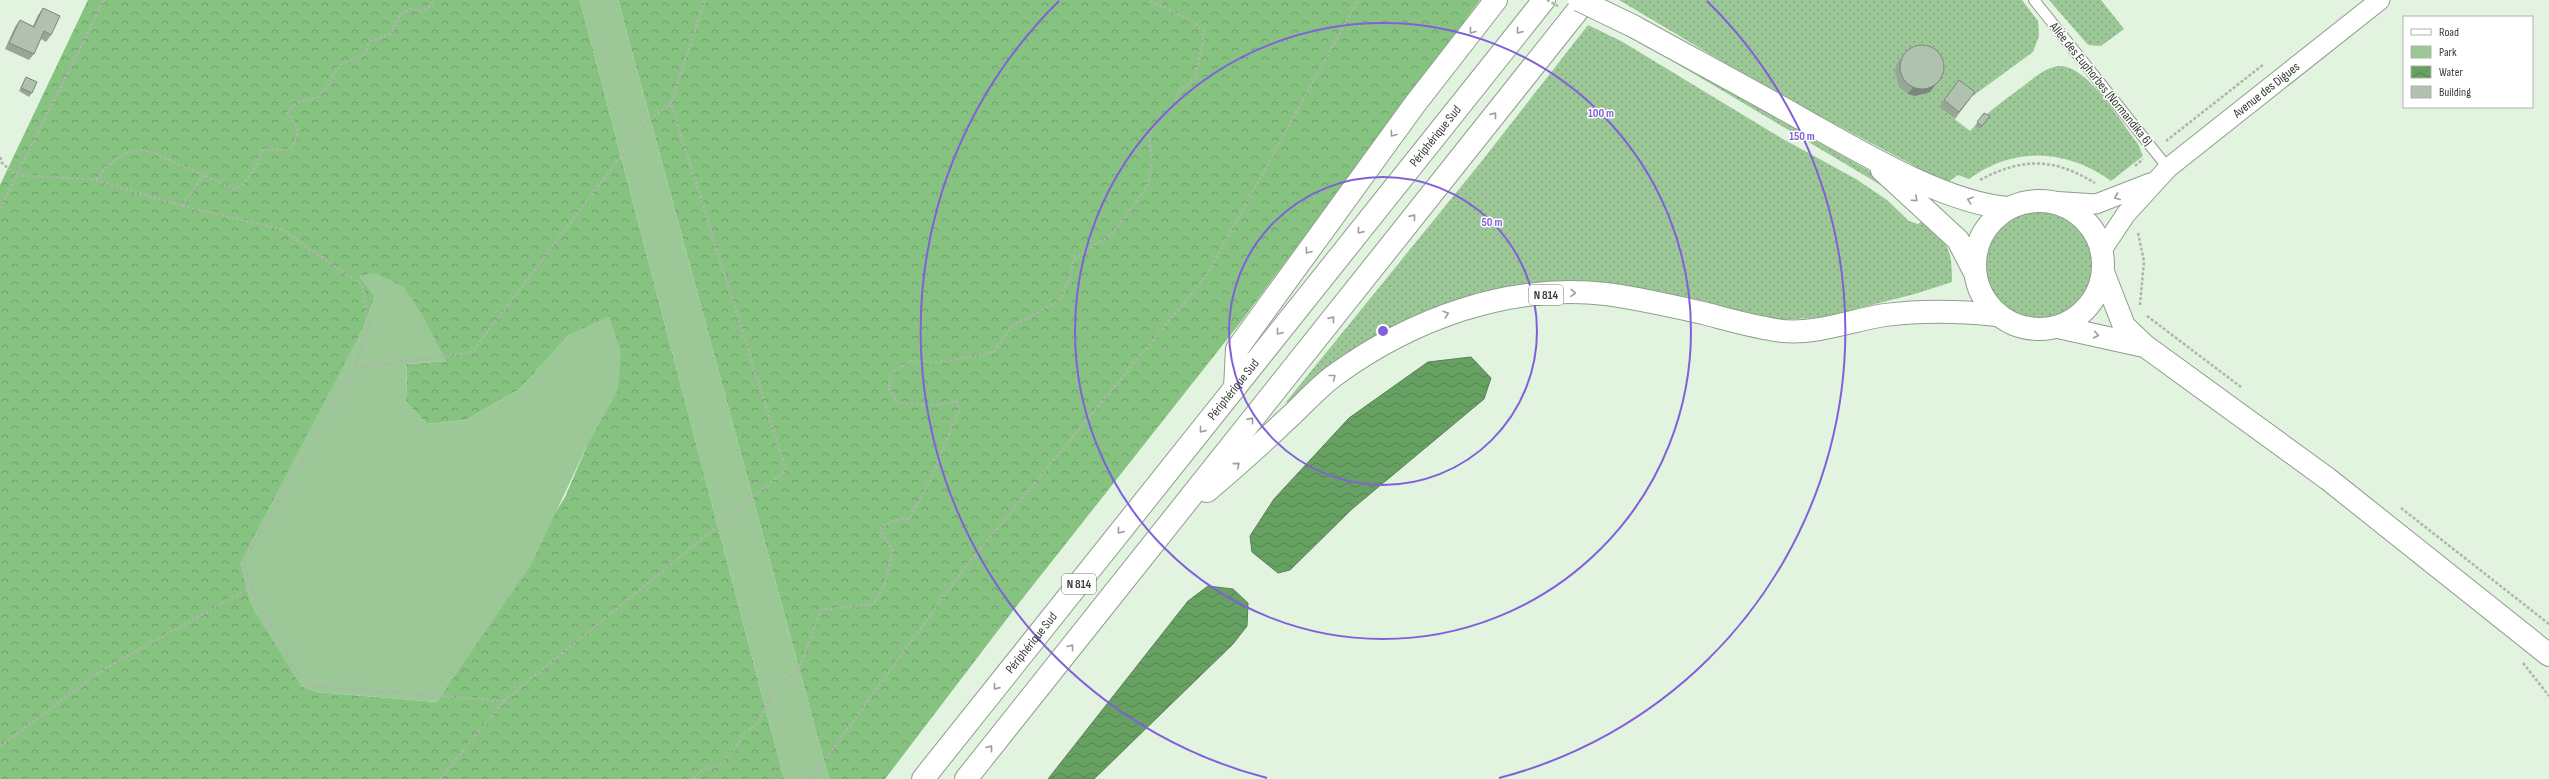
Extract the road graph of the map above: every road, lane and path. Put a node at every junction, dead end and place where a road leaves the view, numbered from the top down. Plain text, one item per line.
1 (104, 0) edge
2 (433, 0) edge
3 (705, 0) edge
4 (1149, 0) edge
5 (1358, 0) edge
6 (1496, 0) edge
7 (1544, 0) edge
8 (1579, 0) edge
9 (1586, 0) edge
10 (2034, 0) edge
11 (2380, 0) edge
12 (2265, 63) dead end
13 (671, 103) junction
14 (2155, 150) junction
15 (1865, 154) junction
16 (0, 157) edge
17 (1, 163) edge
18 (2168, 168) junction
19 (2130, 170) dead end
20 (16, 175) junction
21 (203, 176) junction
22 (96, 180) junction
23 (2153, 182) junction
24 (2050, 201) junction
25 (182, 206) junction
26 (2008, 208) junction
27 (0, 209) edge
28 (2102, 250) junction
29 (1974, 271) junction
30 (2103, 272) junction
31 (1997, 315) junction
32 (2058, 327) junction
33 (2145, 346) junction
34 (355, 368) junction
35 (1235, 388) junction
36 (1165, 528) junction
37 (252, 587) junction
38 (2547, 653) edge
39 (504, 701) junction
40 (0, 746) edge
41 (440, 779) edge
42 (694, 779) edge
43 (811, 779) edge
44 (923, 779) edge
45 (966, 779) edge

1 - 20 path
2 - 21 path
3 - 13 path
4 - 42 path
5 - 43 path
6 -> 35 main road
7 -> 35 main road, Périphérique Sud / N 814
8 - 15 main road, bridge
36 -> 9 main road, N 814
10 - 14 lane, Allée des Euphorbes (Normandika 6)
11 - 18 street, Avenue des Digues
12 - 14 path
13 - 34 path
13 - 39 path
14 - 18 lane, Allée des Euphorbes (Normandika 6)
14 - 19 path
26 -> 15 main road
15 -> 29 main road
16 - 17 path
17 - 20 path
18 - 23 street, Avenue des Digues
20 - 22 path
20 - 27 path
21 - 22 path
21 - 25 path
22 - 25 path
23 -> 24 street
23 - 28 street, Avenue des Digues
24 - 26 main road
24 - 28 main road
25 - 34 path
26 - 29 main road
28 - 30 main road
29 - 31 main road
30 - 32 main road
30 - 33 main road
31 - 32 main road
36 -> 31 main road, N 814
32 -> 33 main road
33 - 38 main road
34 - 37 path
35 -> 44 main road, Périphérique Sud / N 814
45 -> 36 main road, N 814
37 - 39 path
37 - 40 path
39 - 41 path

